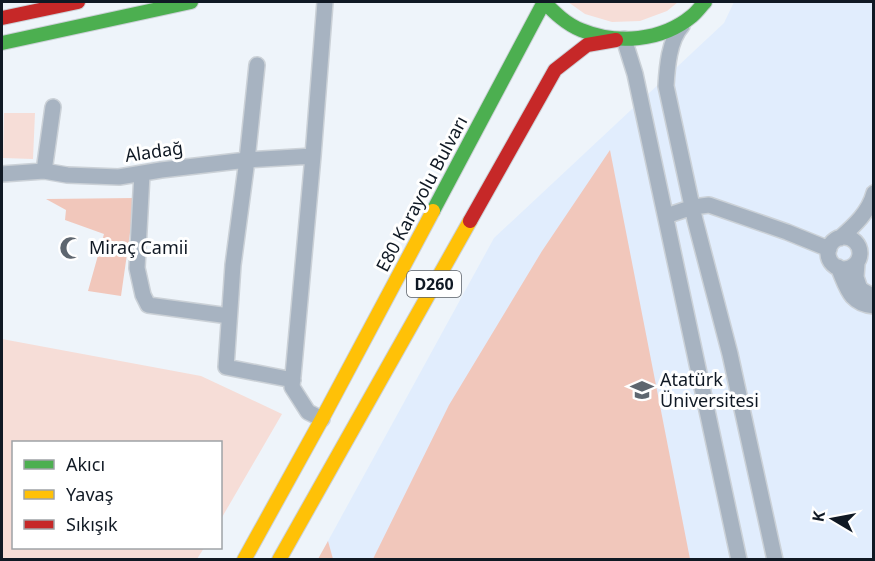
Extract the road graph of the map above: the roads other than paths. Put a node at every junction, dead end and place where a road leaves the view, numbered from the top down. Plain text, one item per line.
1 (78, 2) edge
2 (191, 2) edge
3 (325, 2) edge
4 (544, 2) edge
5 (705, 2) edge
6 (692, 16) junction
7 (2, 18) edge
8 (620, 39) junction
9 (2, 43) edge
10 (257, 65) dead end
11 (53, 107) dead end
12 (313, 156) junction
13 (247, 160) junction
14 (44, 171) junction
15 (2, 174) edge
16 (142, 174) junction
17 (873, 193) edge
18 (693, 207) junction
19 (666, 216) junction
20 (835, 244) junction
21 (857, 263) junction
22 (838, 267) junction
23 (873, 297) edge
24 (873, 306) edge
25 (229, 316) junction
26 (293, 380) junction
27 (322, 419) junction
28 (244, 560) edge
29 (279, 560) edge
30 (739, 560) edge
31 (775, 560) edge

1 - 7 main road
2 - 9 main road
3 - 12 street
4 - 8 main road, D260
4 - 27 main road, E80 Karayolu Bulvarı / D260
5 - 6 main road, D260
6 - 8 main road, D260
6 - 18 street
8 - 19 street
8 - 29 main road, D260
10 - 13 street
11 - 14 street
12 - 13 street, Aladağ
12 - 26 street
13 - 16 street, Aladağ
13 - 25 street
14 - 15 street, Aladağ
14 - 16 street, Aladağ
16 - 25 street
17 - 20 street
18 - 19 street
18 - 20 street
18 - 31 street
19 - 30 street
20 - 21 street
20 - 22 street
21 - 22 street
21 - 23 street
22 - 24 street
25 - 26 street
26 - 27 street
27 - 28 main road, E80 Karayolu Bulvarı / D260

